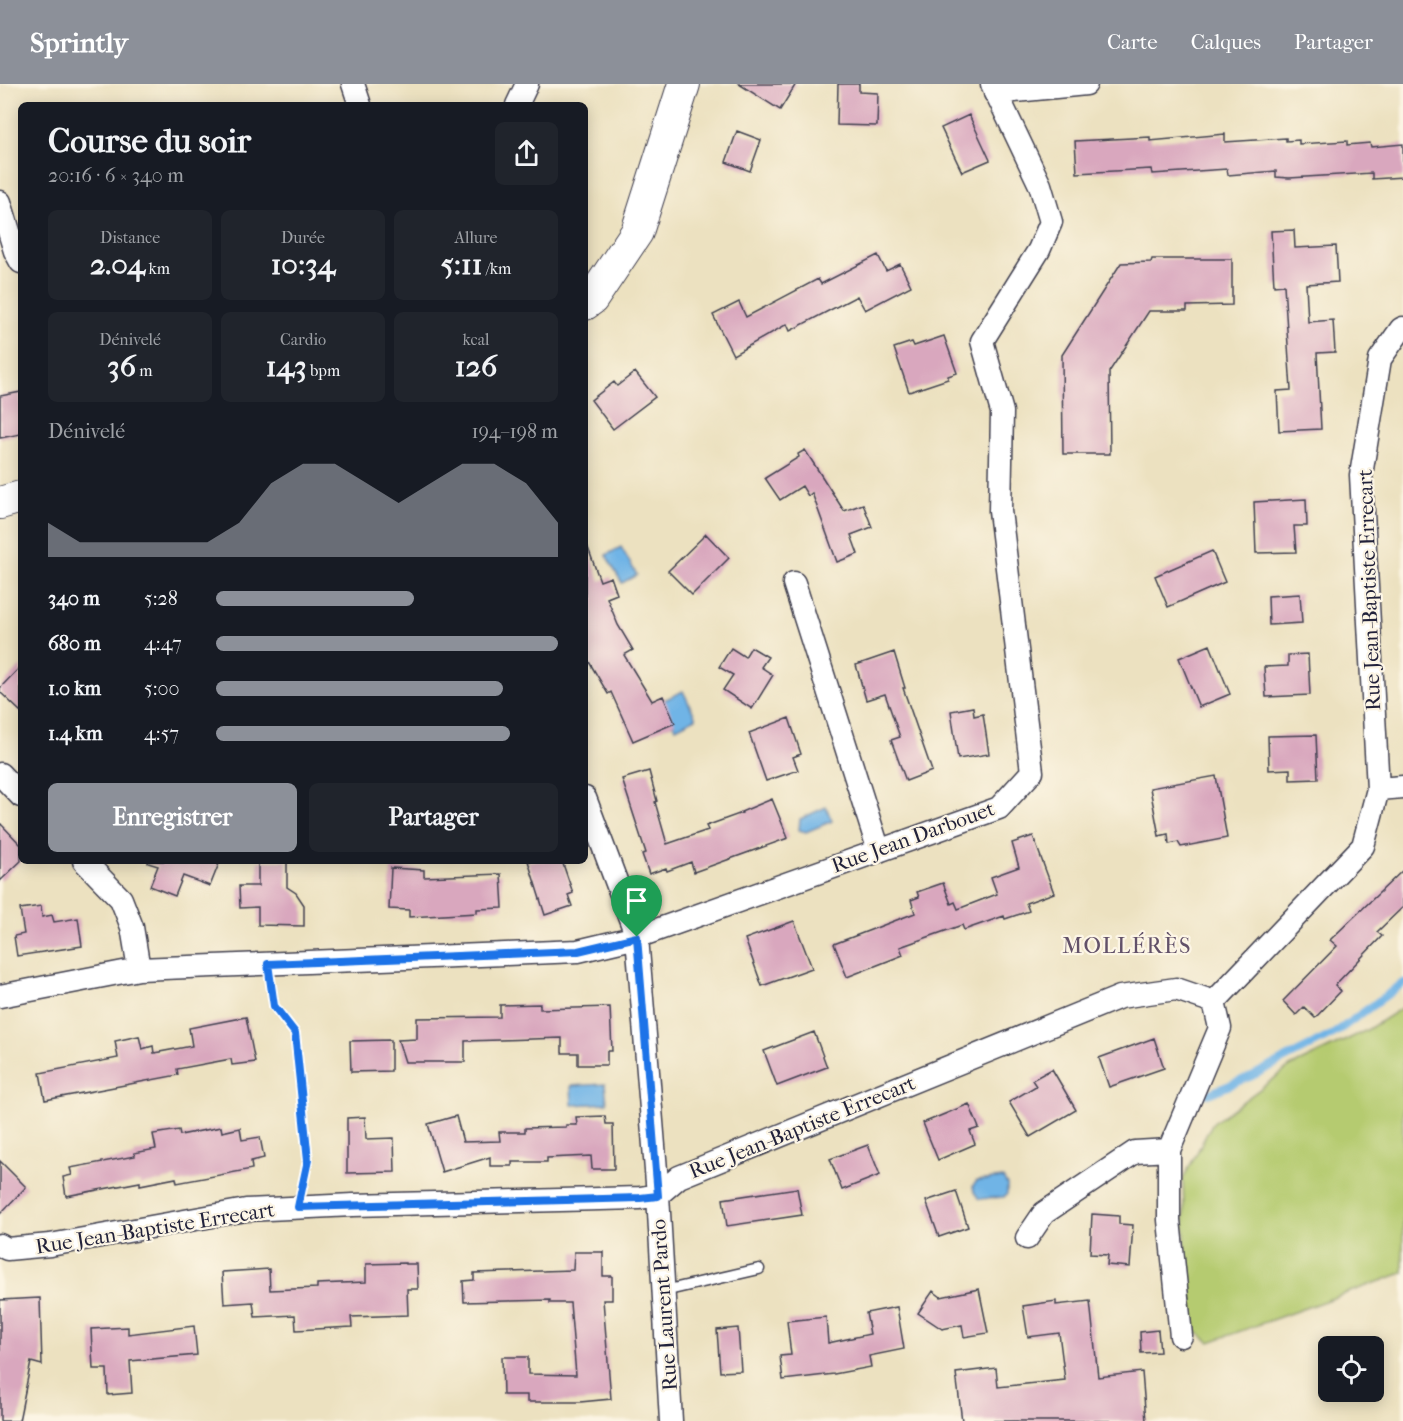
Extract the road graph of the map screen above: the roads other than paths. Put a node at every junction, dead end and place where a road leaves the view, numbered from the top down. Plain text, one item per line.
1 (353, 84) edge
2 (527, 84) edge
3 (684, 84) edge
4 (1086, 84) edge
5 (993, 88) edge
6 (359, 102) edge
7 (518, 102) edge
8 (0, 202) edge
9 (18, 256) edge
10 (588, 302) edge
11 (1403, 328) edge
12 (18, 498) edge
13 (0, 503) edge
14 (794, 583) dead end
15 (0, 774) edge
16 (1403, 787) edge
17 (1378, 789) junction
18 (18, 793) edge
19 (588, 806) edge
20 (879, 850) junction
21 (87, 864) edge
22 (637, 937) junction
23 (138, 969) junction
24 (0, 996) edge
25 (1214, 1002) junction
26 (1169, 1150) junction
27 (658, 1196) junction
28 (1027, 1238) dead end
29 (0, 1245) edge
30 (759, 1269) dead end
31 (664, 1291) junction
32 (1181, 1336) dead end
33 (672, 1421) edge

1 - 6 street
2 - 7 street
3 - 10 main road
4 - 5 street
5 - 20 street, Rue Jean Darbouet
8 - 9 street
11 - 17 street, Rue Jean-Baptiste Errecart
12 - 13 main road
14 - 20 street
15 - 18 street
16 - 17 street
17 - 25 street, Rue Jean-Baptiste Errecart
19 - 22 street, Rue Laurent Pardo
20 - 22 street, Rue Jean Darbouet
21 - 23 street
22 - 23 street, Rue Jean Darbouet
22 - 27 street, Rue Laurent Pardo
23 - 24 street, Rue Jean Darbouet
25 - 26 street
25 - 27 street, Rue Jean-Baptiste Errecart
26 - 28 street
26 - 32 street
27 - 29 street, Rue Jean-Baptiste Errecart
27 - 31 street, Rue Laurent Pardo
30 - 31 lane
31 - 33 street, Rue Laurent Pardo

